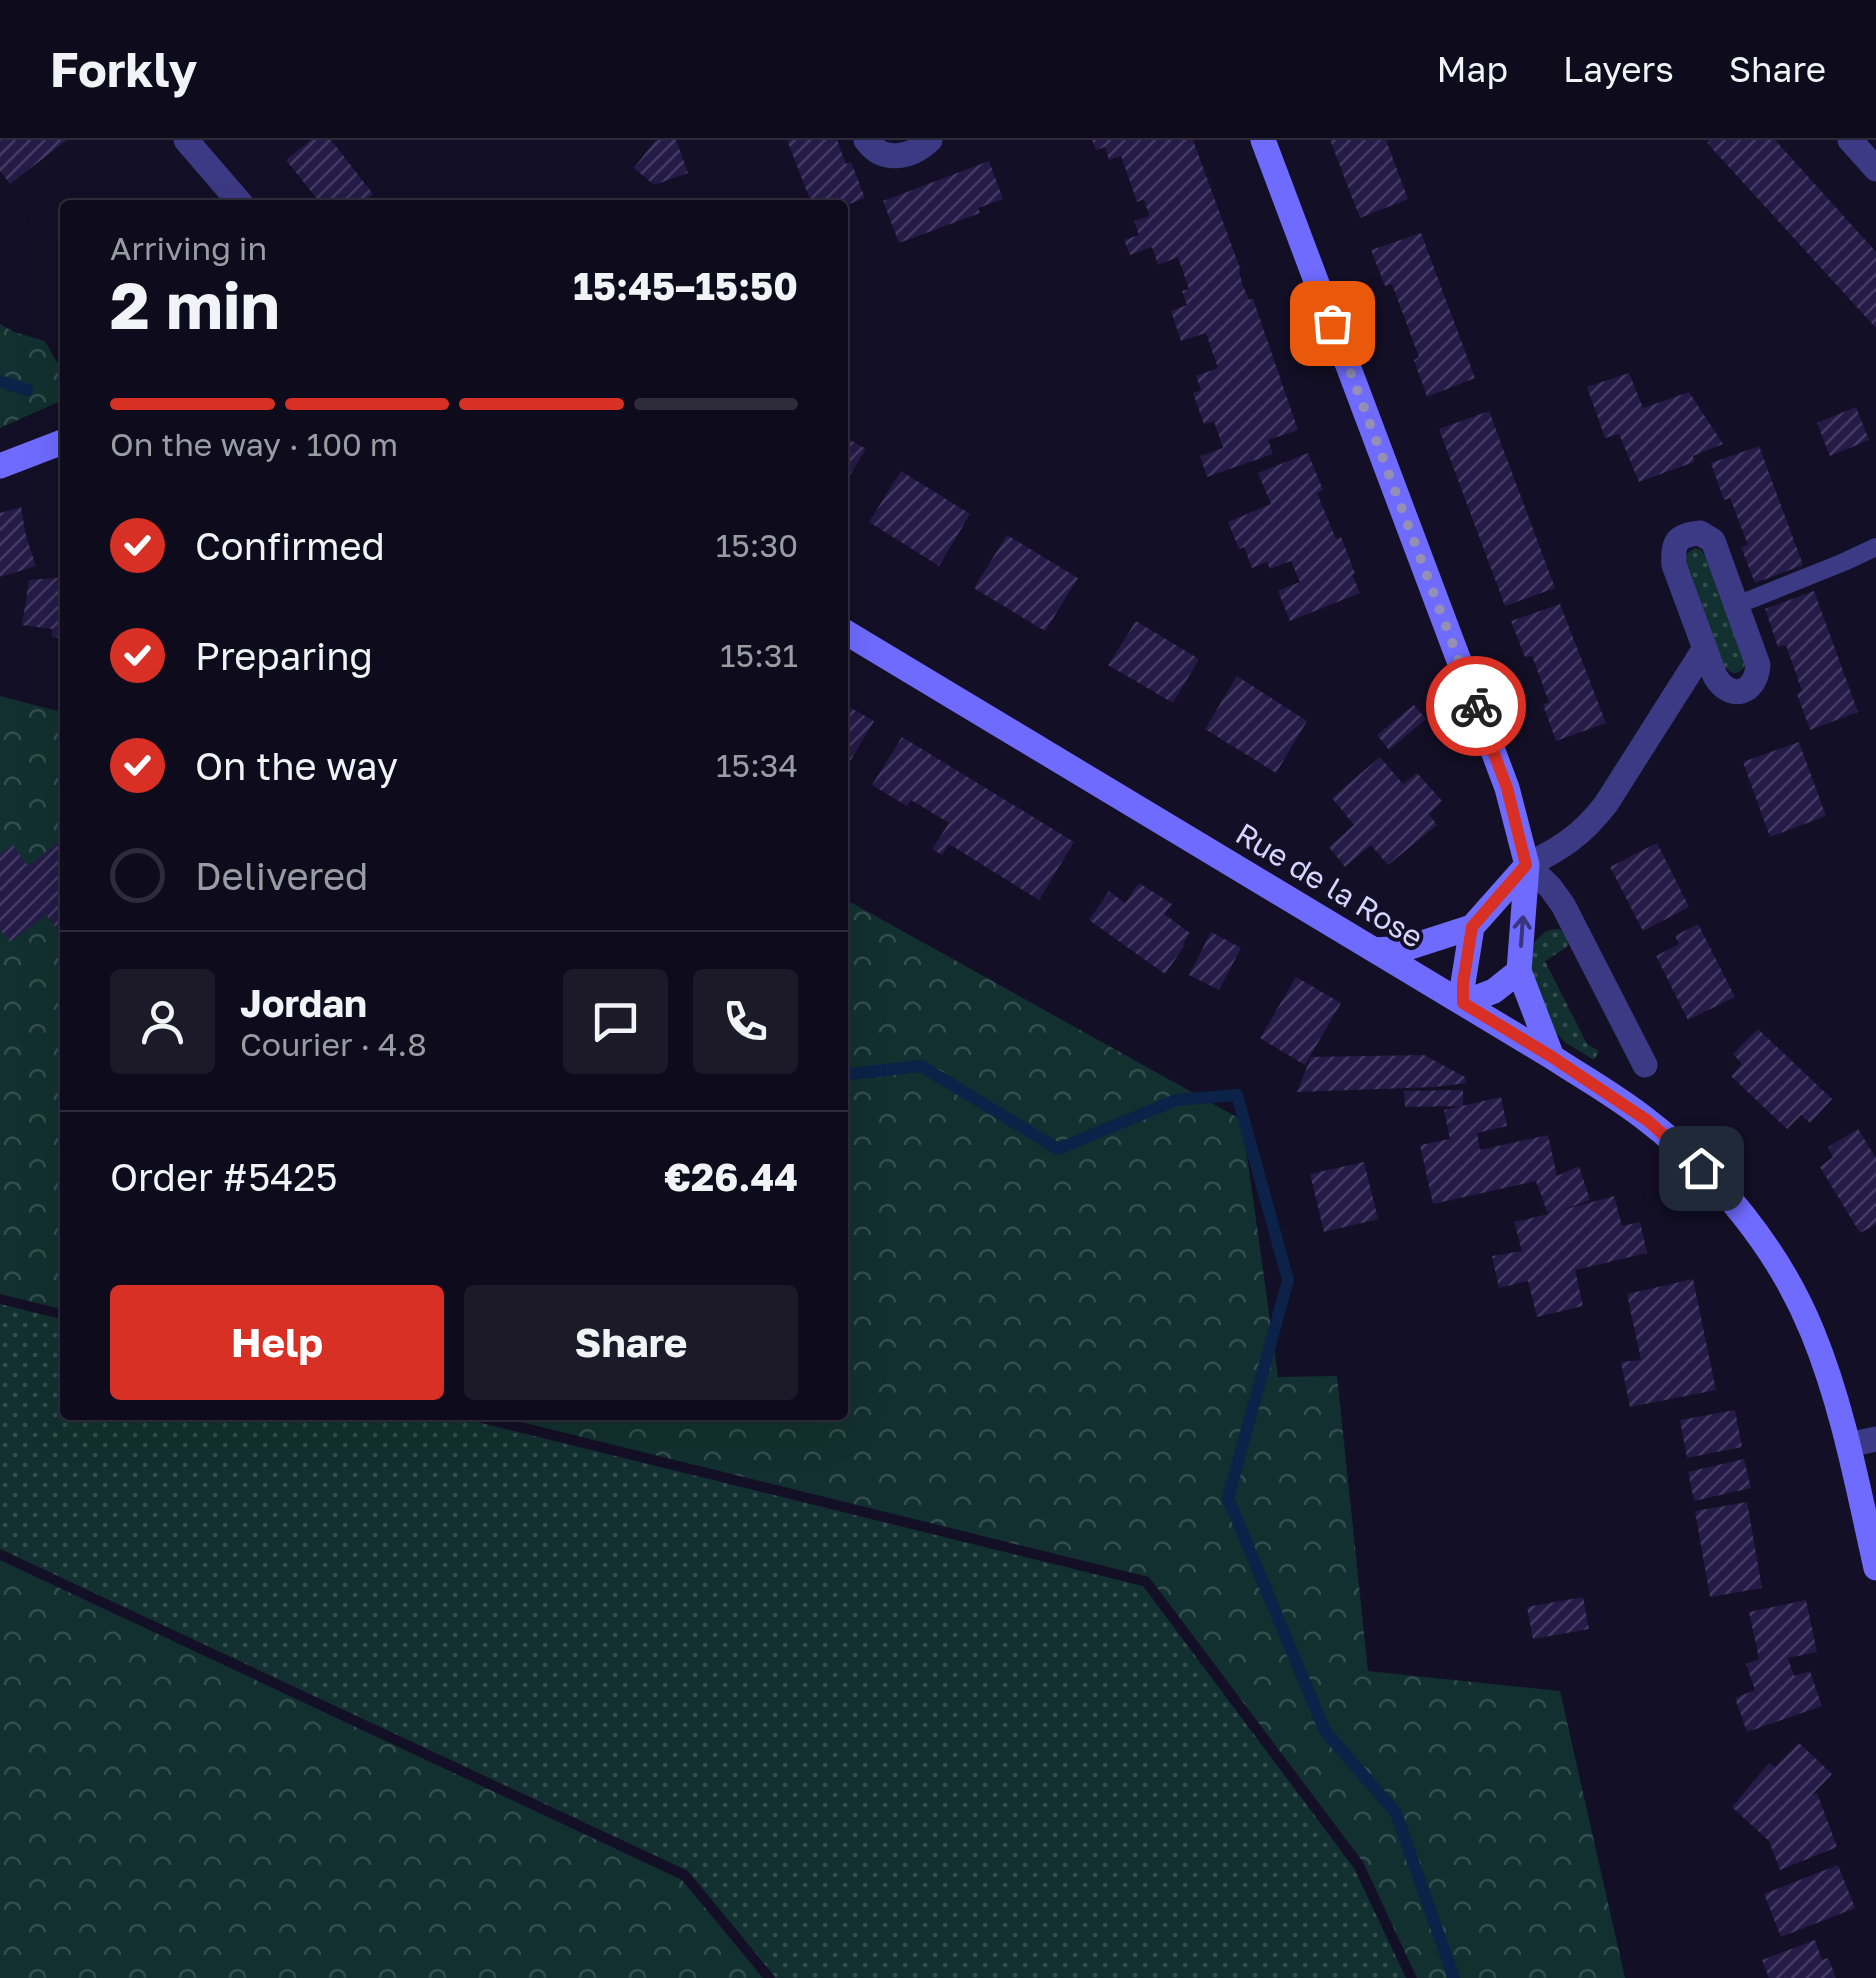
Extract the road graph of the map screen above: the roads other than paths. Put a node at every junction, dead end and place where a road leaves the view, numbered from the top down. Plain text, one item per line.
1 (186, 140) edge
2 (866, 140) edge
3 (930, 140) edge
4 (1264, 140) edge
5 (1850, 140) edge
6 (1876, 169) edge
7 (223, 193) edge
8 (60, 442) edge
9 (0, 466) edge
10 (1876, 547) edge
11 (1737, 605) junction
12 (848, 634) edge
13 (1705, 648) junction
14 (1526, 865) junction
15 (1472, 927) junction
16 (1374, 950) junction
17 (1519, 971) junction
18 (1463, 1003) junction
19 (1552, 1057) junction
20 (1645, 1065) dead end
21 (1876, 1439) edge
22 (1848, 1446) junction
23 (1876, 1568) edge

1 - 7 street
2 - 3 street
4 - 14 main road
5 - 6 street
8 - 9 main road
10 - 11 lane
11 - 13 street
11 - 13 street
12 - 16 main road, Rue de la Rose
13 - 14 street
14 - 15 main road
17 -> 14 main road
14 - 20 street
15 - 16 main road
15 - 18 main road
16 - 18 main road, Rue de la Rose
17 - 18 main road
17 - 19 main road
18 - 19 main road, Rue de la Rose
19 - 22 main road, Rue de la Rose
21 - 22 street
22 - 23 main road, Rue de la Rose

